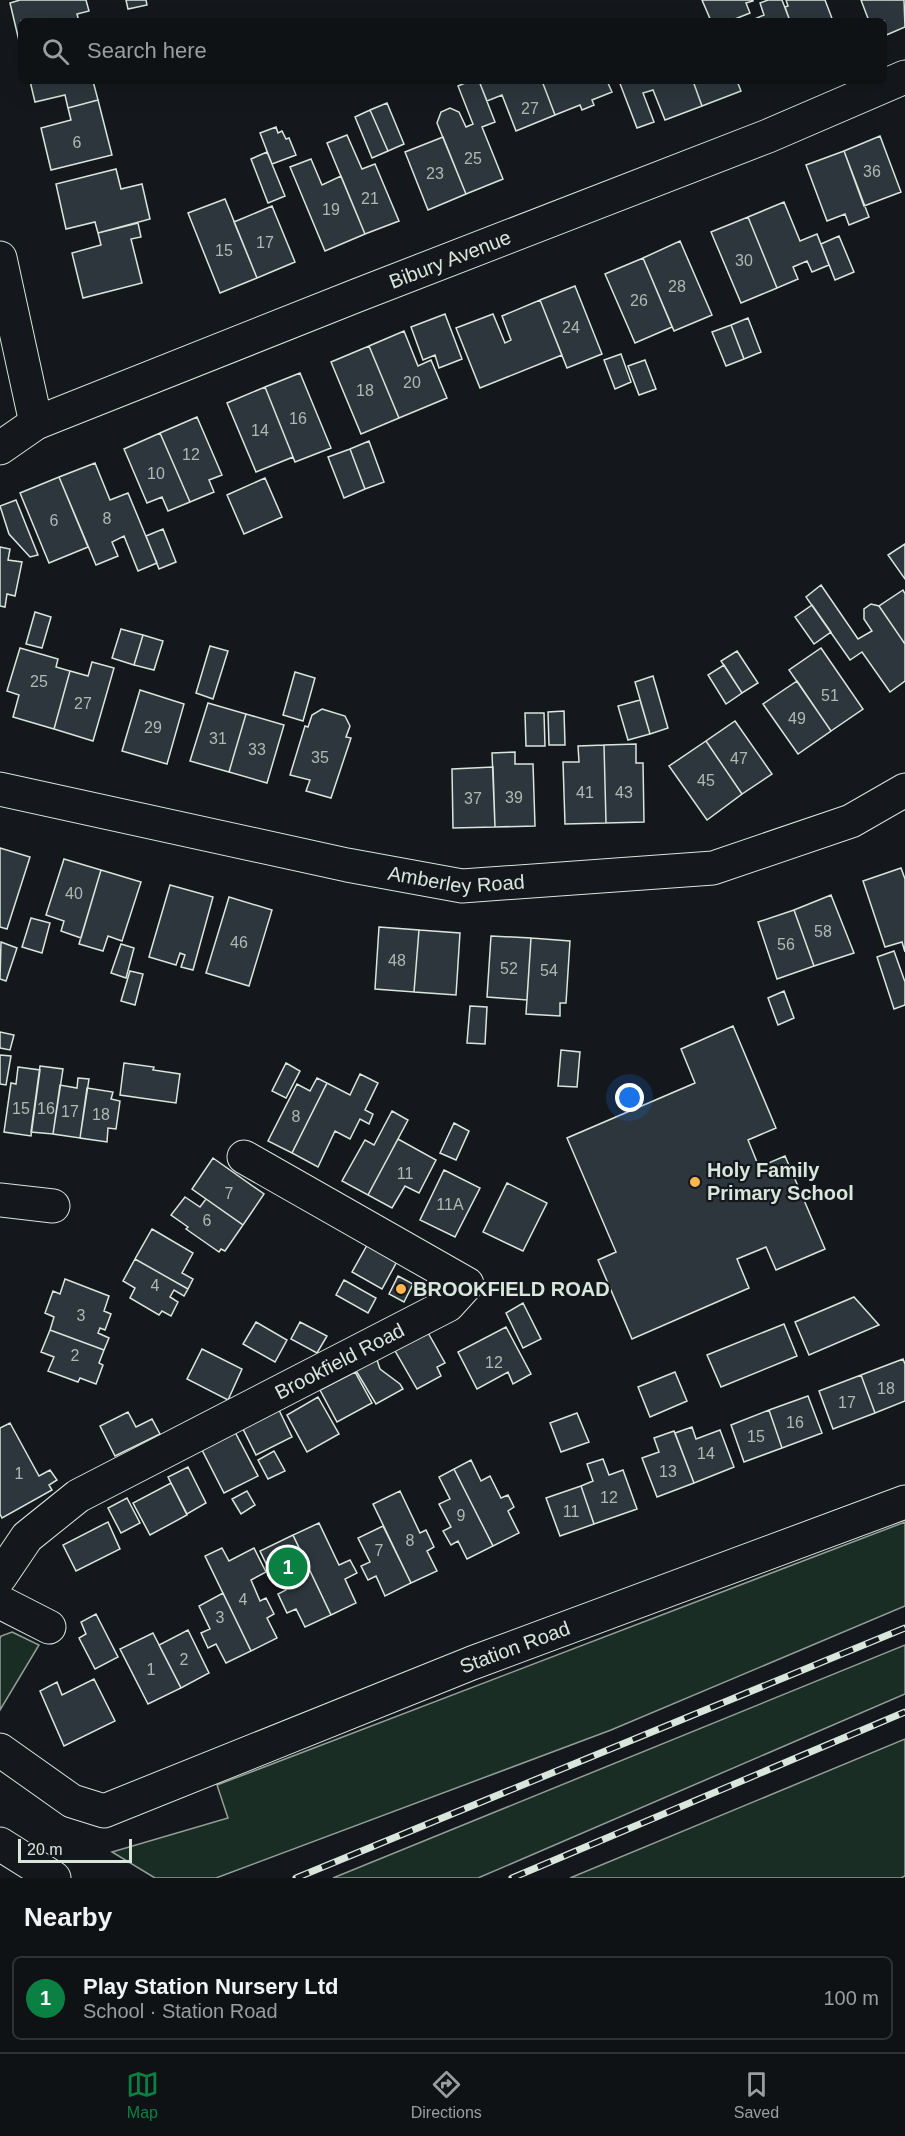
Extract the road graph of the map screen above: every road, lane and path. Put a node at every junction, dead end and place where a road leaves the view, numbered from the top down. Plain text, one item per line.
1 (905, 77) edge
2 (0, 258) edge
3 (36, 423) junction
4 (0, 448) edge
5 (0, 789) edge
6 (905, 790) edge
7 (244, 1157) dead end
8 (0, 1200) edge
9 (53, 1206) dead end
10 (905, 1502) edge
11 (1, 1580) edge
12 (49, 1627) dead end
13 (0, 1750) edge
14 (0, 1844) edge
15 (54, 1878) edge

1 - 3 street, Bibury Avenue
2 - 3 street
3 - 4 street, Bibury Avenue
5 - 6 street, Amberley Road
7 - 11 street, Brookfield Road
8 - 9 street
10 - 13 street, Station Road
11 - 12 street, Brookfield Road
14 - 15 street

